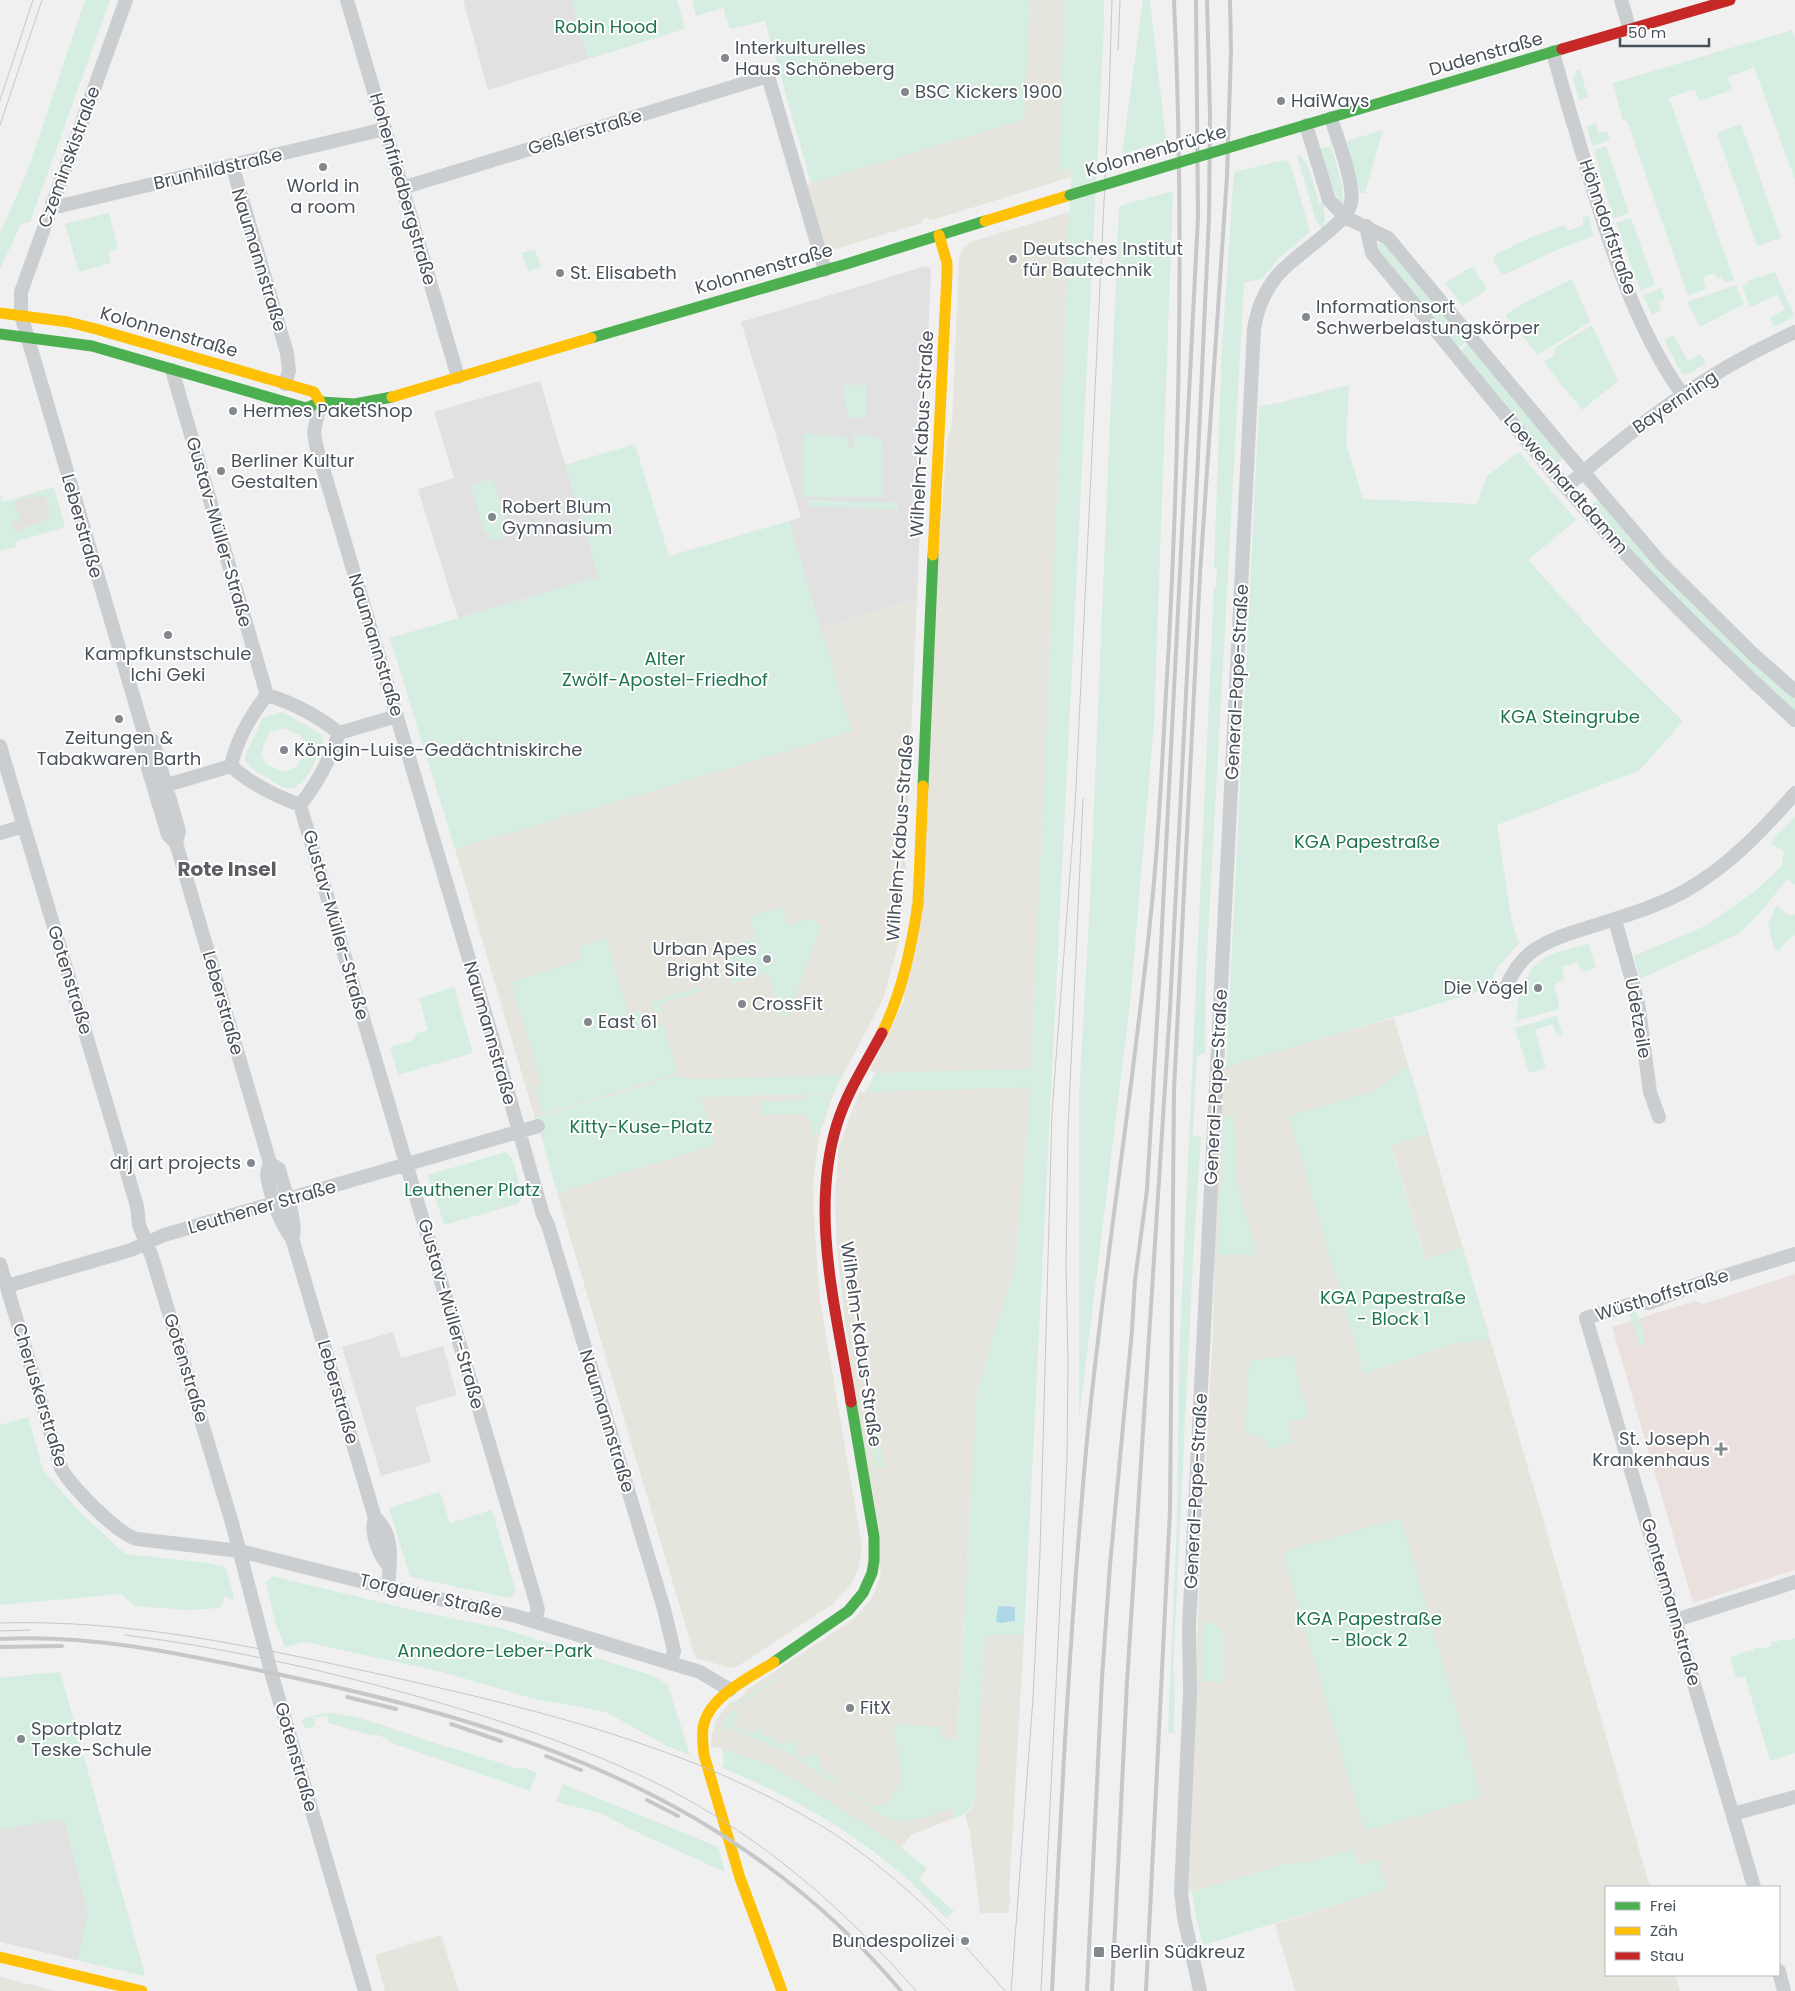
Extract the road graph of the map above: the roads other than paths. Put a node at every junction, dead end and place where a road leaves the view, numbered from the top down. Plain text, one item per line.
1 (126, 0) edge
2 (347, 0) edge
3 (1621, 0) edge
4 (1730, 0) edge
5 (1630, 30) junction
6 (1553, 52) junction
7 (1331, 118) junction
8 (1306, 125) junction
9 (385, 129) junction
10 (1251, 141) joint
11 (232, 165) junction
12 (402, 188) junction
13 (1070, 195) joint
14 (52, 203) junction
15 (1345, 217) junction
16 (1366, 226) junction
17 (939, 235) junction
18 (826, 270) junction
19 (0, 313) edge
20 (21, 315) junction
21 (1795, 332) edge
22 (0, 334) edge
23 (27, 338) junction
24 (172, 370) junction
25 (458, 377) junction
26 (285, 384) junction
27 (1682, 394) junction
28 (320, 402) junction
29 (1583, 472) junction
30 (1566, 486) junction
31 (1795, 691) edge
32 (267, 694) junction
33 (397, 716) junction
34 (1795, 720) edge
35 (339, 733) junction
36 (0, 746) edge
37 (231, 766) junction
38 (160, 787) junction
39 (1795, 793) edge
40 (300, 805) junction
41 (24, 826) junction
42 (0, 833) edge
43 (1615, 920) junction
44 (1506, 986) dead end
45 (1659, 1117) dead end
46 (538, 1126) dead end
47 (519, 1132) junction
48 (407, 1164) junction
49 (282, 1201) junction
50 (147, 1243) junction
51 (1795, 1254) edge
52 (0, 1264) edge
53 (6, 1286) junction
54 (1586, 1318) joint
55 (124, 1534) joint
56 (240, 1551) junction
57 (1795, 1582) edge
58 (388, 1587) junction
59 (1676, 1620) junction
60 (534, 1621) junction
61 (671, 1663) junction
62 (730, 1690) junction
63 (1795, 1797) edge
64 (1733, 1814) junction
65 (1754, 1886) edge
66 (0, 1957) edge
67 (1780, 1975) edge
68 (142, 1991) edge
69 (365, 1991) edge
70 (782, 1991) edge
71 (1200, 1991) edge
72 (1784, 1991) edge

1 - 14 street, Czeminskistraße
2 - 9 street, Hohenfriedbergstraße
3 - 5 street
4 - 5 main road, Dudenstraße
5 - 6 main road, Dudenstraße
6 - 7 main road, Dudenstraße
6 - 27 street, Höhndorfstraße
7 - 8 main road, Dudenstraße
7 - 15 street
8 - 10 main road, Dudenstraße
8 - 15 street, Loewenhardtdamm
9 - 11 street, Brunhildstraße
9 - 12 street, Hohenfriedbergstraße
10 - 13 main road, Kolonnenbrücke, bridge
11 - 14 street, Brunhildstraße
11 - 26 street, Naumannstraße
12 - 18 street, Geßlerstraße
12 - 25 street, Hohenfriedbergstraße
13 - 17 main road, Kolonnenstraße
14 - 20 street, Czeminskistraße
15 - 16 street, Loewenhardtdamm
15 - 71 street, General-Pape-Straße
16 - 29 street, Loewenhardtdamm
16 - 30 street, Loewenhardtdamm
17 - 18 main road, Kolonnenstraße
17 - 62 main road, Wilhelm-Kabus-Straße
18 - 25 main road, Kolonnenstraße
19 - 20 main road, Kolonnenstraße
20 - 23 street, Leberstraße
20 - 26 main road, Kolonnenstraße
21 - 27 street, Bayernring
22 - 23 main road, Kolonnenstraße
23 - 24 main road, Kolonnenstraße
23 - 38 street, Leberstraße
24 - 28 main road, Kolonnenstraße
24 - 32 street, Gustav-Müller-Straße
25 - 28 main road, Kolonnenstraße
26 - 28 main road, Kolonnenstraße
27 - 29 street, Bayernring
28 - 33 street, Naumannstraße
29 - 30 street, Bayernring
29 - 31 street, Loewenhardtdamm
30 - 34 street, Loewenhardtdamm
32 - 35 street
32 - 37 street
33 - 35 street
33 - 47 street, Naumannstraße
35 - 40 street
36 - 41 street, Gotenstraße
37 - 38 street
37 - 40 street
38 - 49 street, Leberstraße
39 - 43 street
40 - 48 street, Gustav-Müller-Straße
41 - 42 street
41 - 50 street, Gotenstraße
43 - 44 street
43 - 45 street, Udetzeile
46 - 47 street, Leuthener Straße
47 - 48 street, Leuthener Straße
47 - 61 street, Naumannstraße
48 - 49 street, Leuthener Straße
48 - 60 street, Gustav-Müller-Straße
49 - 50 street, Leuthener Straße
49 - 58 street, Leberstraße
50 - 53 street, Leuthener Straße
50 - 56 street, Gotenstraße
51 - 54 street, Wüsthoffstraße
52 - 53 street, Cheruskerstraße
53 - 55 street, Cheruskerstraße
54 - 59 street, Gontermannstraße
55 - 56 street, Torgauer Straße
56 - 58 street, Torgauer Straße
56 - 69 street, Gotenstraße
57 - 59 street
58 - 60 street, Torgauer Straße
59 - 64 street, Gontermannstraße
60 - 61 street, Torgauer Straße
61 - 62 street, Torgauer Straße
62 - 70 main road, Wilhelm-Kabus-Straße
63 - 64 street
64 - 65 street, Gontermannstraße
66 - 68 main road
67 - 72 street

